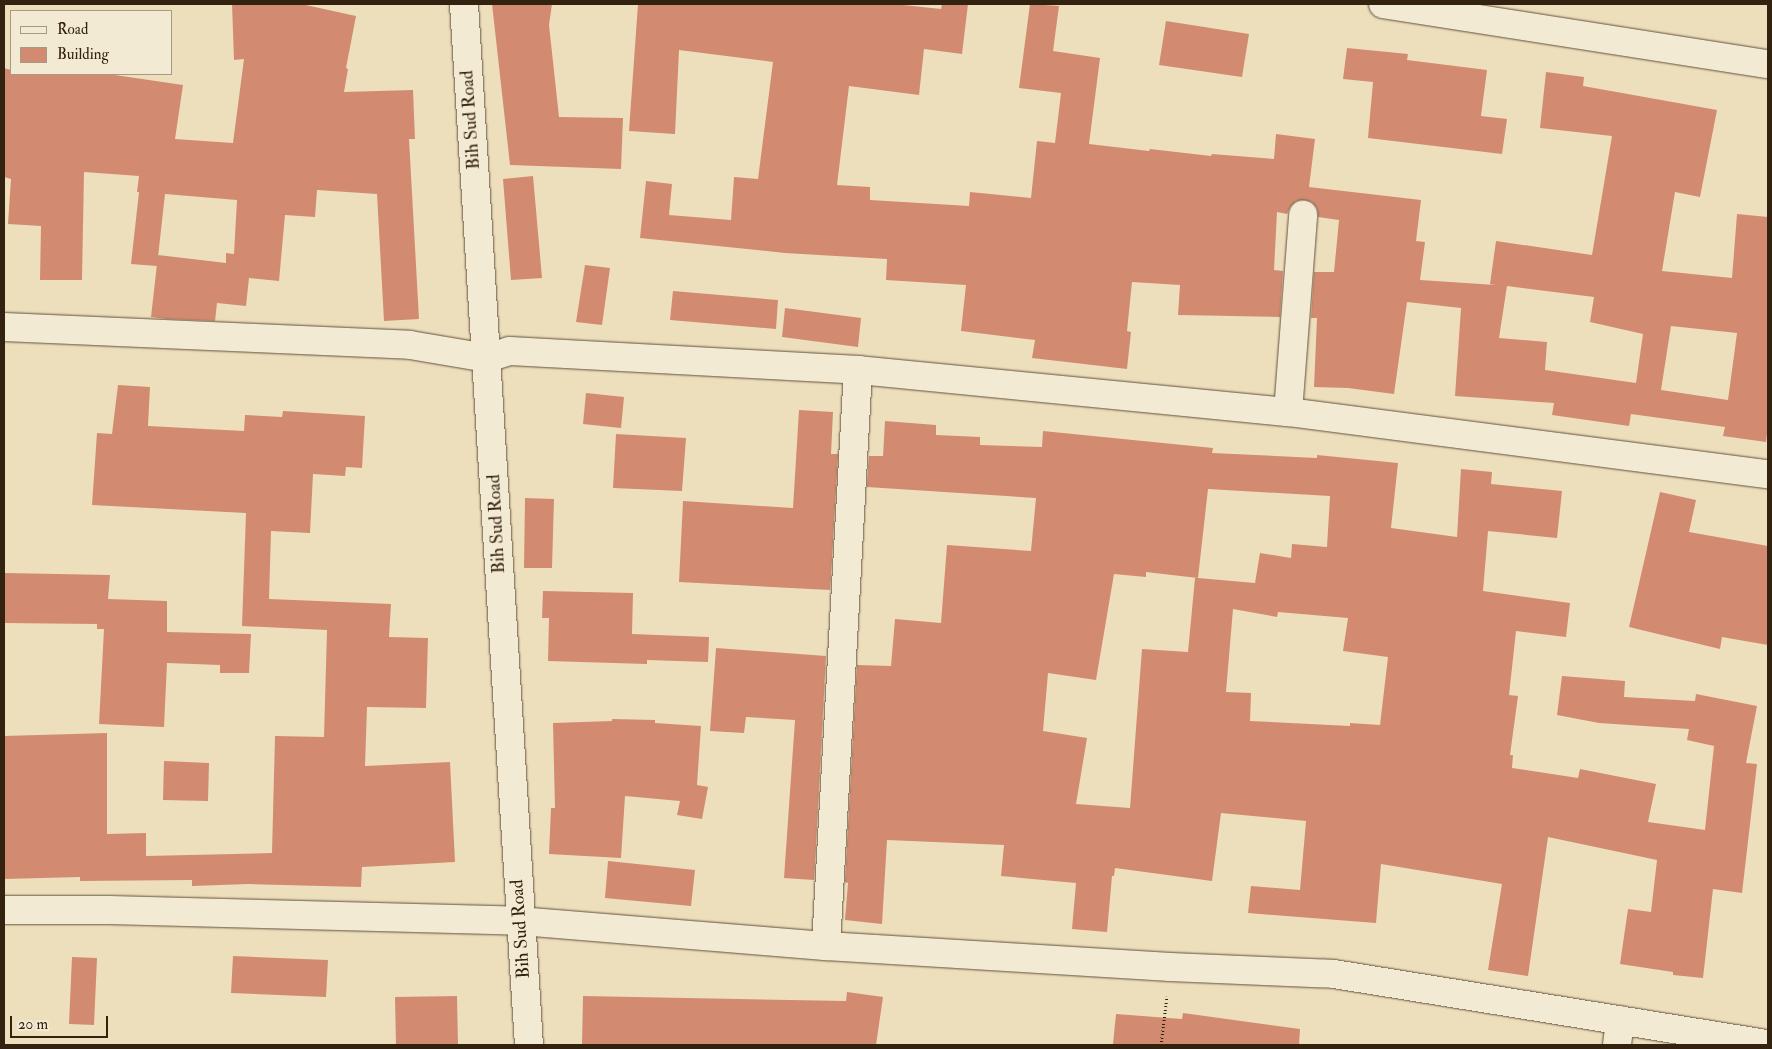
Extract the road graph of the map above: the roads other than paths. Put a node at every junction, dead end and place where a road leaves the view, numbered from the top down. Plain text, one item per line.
1 (464, 4) edge
2 (1383, 4) edge
3 (1768, 64) edge
4 (1304, 216) dead end
5 (4, 327) edge
6 (487, 358) junction
7 (858, 370) junction
8 (1288, 412) junction
9 (1768, 474) edge
10 (4, 910) edge
11 (520, 921) junction
12 (826, 946) junction
13 (1619, 1033) edge
14 (1768, 1044) edge
15 (529, 1045) edge

1 - 6 street, Bih Sud Road
2 - 3 street
4 - 8 street
5 - 6 street
6 - 7 street
6 - 11 street, Bih Sud Road
7 - 8 street
7 - 12 street
8 - 9 street
10 - 11 street
11 - 12 street
11 - 15 street, Bih Sud Road
12 - 13 street
13 - 14 street

